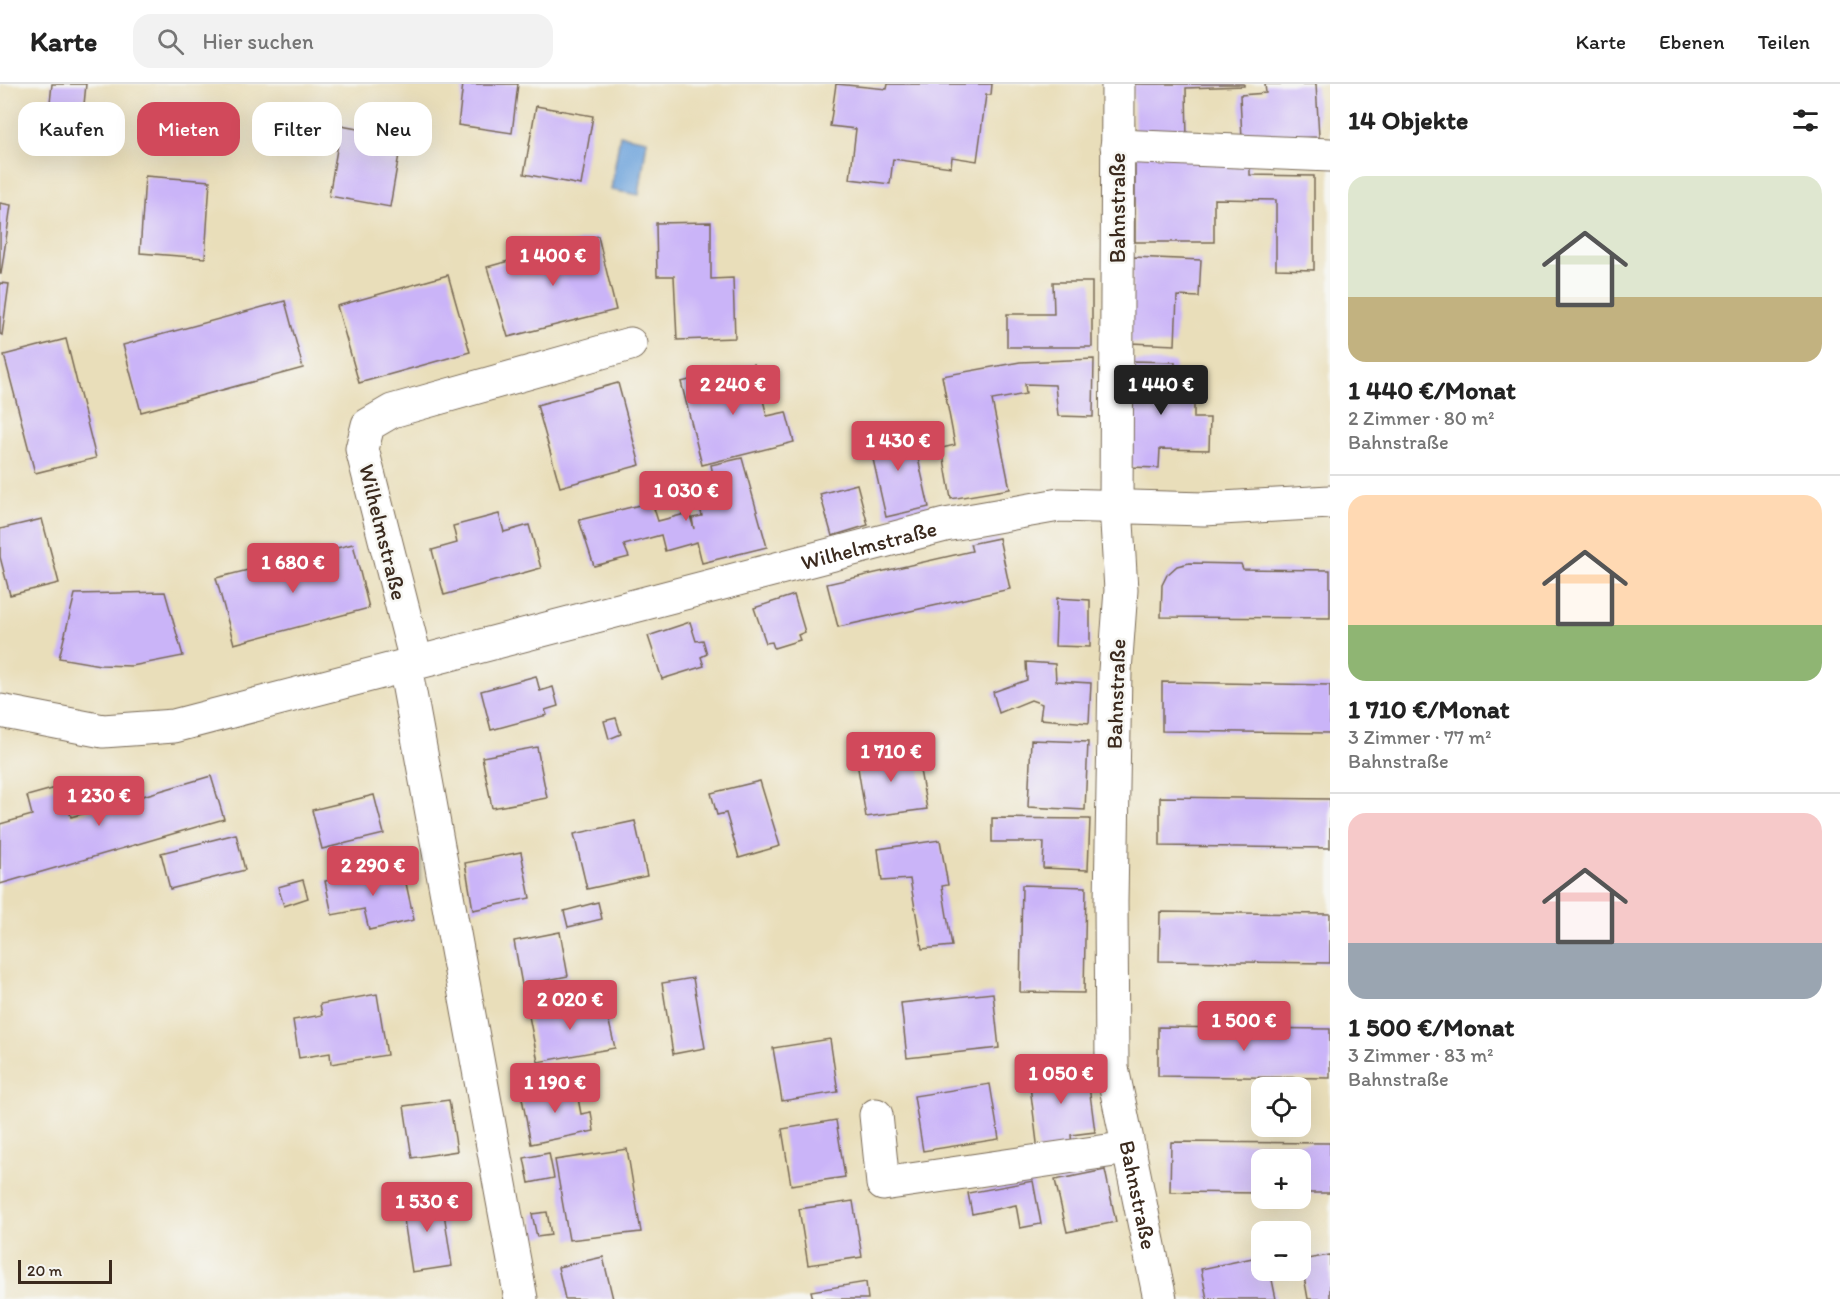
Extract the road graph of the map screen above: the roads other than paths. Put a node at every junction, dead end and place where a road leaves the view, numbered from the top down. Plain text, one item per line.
1 (1118, 84) edge
2 (1117, 146) junction
3 (1330, 156) edge
4 (630, 344) dead end
5 (1330, 502) edge
6 (1116, 506) junction
7 (411, 664) junction
8 (0, 711) edge
9 (876, 1115) dead end
10 (1128, 1148) junction
11 (521, 1299) edge
12 (1160, 1299) edge

1 - 2 street, Bahnstraße
2 - 3 street
2 - 6 street, Bahnstraße
4 - 7 street, Wilhelmstraße
5 - 6 street, Wilhelmstraße
6 - 7 street, Wilhelmstraße
6 - 10 street, Bahnstraße
7 - 8 street, Wilhelmstraße
7 - 11 street
9 - 10 street
10 - 12 street, Bahnstraße

